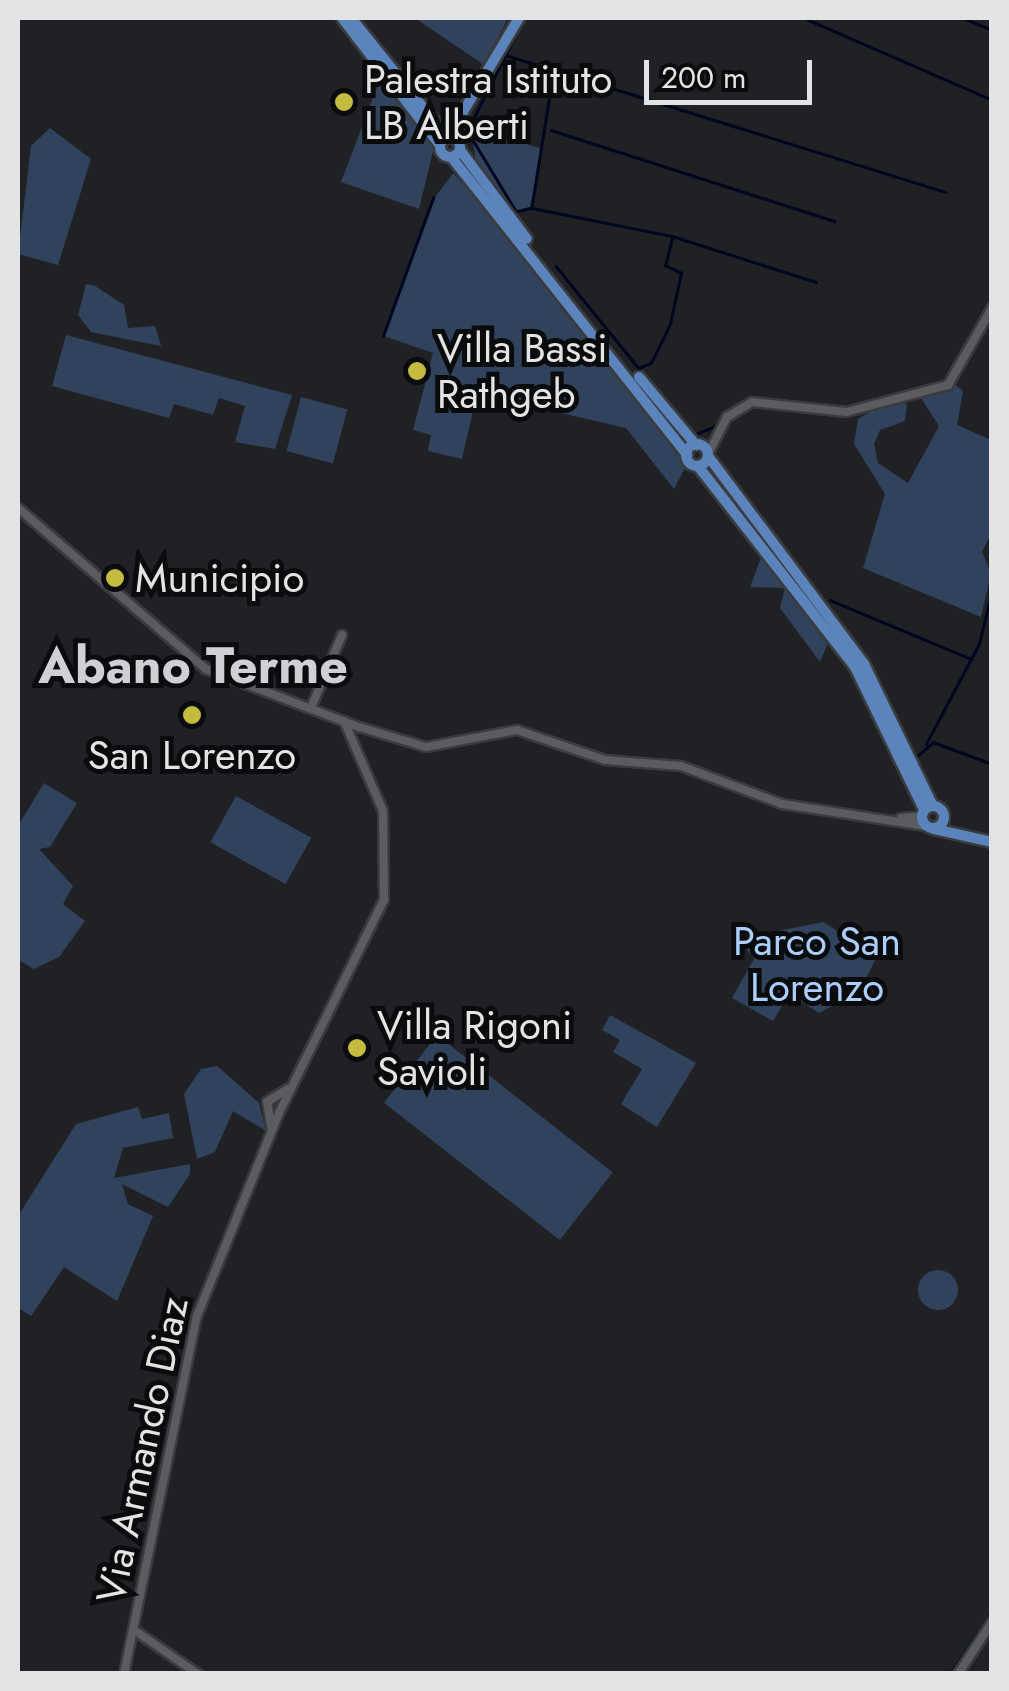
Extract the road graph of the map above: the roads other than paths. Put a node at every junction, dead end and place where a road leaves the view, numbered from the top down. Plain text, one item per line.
1 (342, 18) edge
2 (351, 18) edge
3 (519, 18) edge
4 (451, 145) junction
5 (992, 308) edge
6 (716, 435) junction
7 (697, 444) junction
8 (687, 455) junction
9 (708, 455) junction
10 (698, 466) junction
11 (18, 508) edge
12 (342, 635) dead end
13 (314, 703) junction
14 (356, 731) junction
15 (928, 817) junction
16 (944, 820) junction
17 (987, 841) edge
18 (992, 1622) edge
19 (134, 1630) junction
20 (124, 1674) edge
21 (198, 1674) edge
22 (958, 1674) edge

1 - 4 main road
2 - 4 main road
3 - 4 main road
4 - 7 main road
4 - 8 main road
5 - 6 street
6 - 7 street
6 - 9 street
7 - 8 main road
7 - 9 main road
8 - 10 main road
9 - 10 main road
9 - 15 main road
10 - 15 main road
11 - 13 street
12 - 13 street
13 - 14 street, Via Armando Diaz
14 - 15 street
14 - 19 street, Via Armando Diaz
15 - 16 main road
15 - 16 main road
15 - 17 main road
16 - 17 main road
18 - 22 street
19 - 20 street, Via Armando Diaz
19 - 21 street

